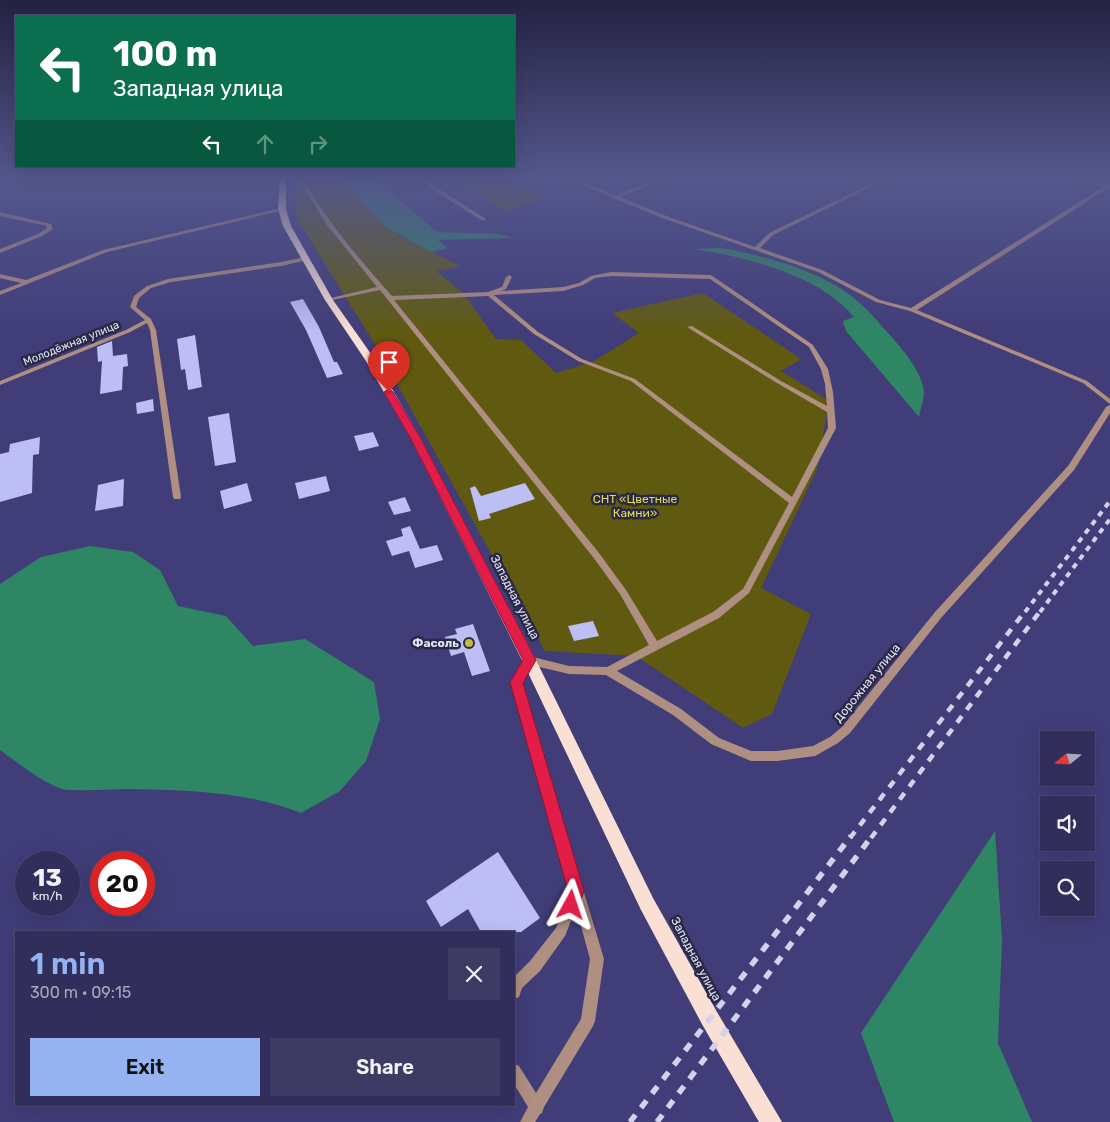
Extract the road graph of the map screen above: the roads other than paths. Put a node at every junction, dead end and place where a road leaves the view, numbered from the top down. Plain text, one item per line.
1 (50, 228) edge
2 (198, 228) edge
3 (288, 228) edge
4 (333, 228) edge
5 (701, 228) edge
6 (783, 228) edge
7 (1043, 228) edge
8 (757, 248) junction
9 (0, 251) edge
10 (305, 259) junction
11 (0, 276) edge
12 (509, 277) dead end
13 (26, 282) junction
14 (380, 288) junction
15 (0, 293) edge
16 (489, 294) junction
17 (390, 298) junction
18 (329, 300) junction
19 (912, 310) junction
20 (149, 320) junction
21 (690, 327) dead end
22 (0, 383) edge
23 (1110, 402) edge
24 (1110, 407) edge
25 (831, 411) junction
26 (177, 497) dead end
27 (793, 502) junction
28 (655, 646) junction
29 (529, 660) junction
30 (608, 671) junction
31 (576, 891) junction
32 (515, 988) edge
33 (515, 1073) edge
34 (537, 1108) junction
35 (527, 1122) edge
36 (771, 1122) edge

1 - 9 street
2 - 13 street
3 - 10 main road, Западная улица
4 - 14 street
5 - 8 street
6 - 8 street
7 - 19 street
8 - 19 street
10 - 18 main road, Западная улица
10 - 20 street
11 - 13 street
12 - 16 street
13 - 15 street
14 - 17 street
14 - 18 street
16 - 17 street
16 - 25 street
16 - 27 street
17 - 28 street
18 - 29 main road, Западная улица
19 - 23 street
20 - 22 street, Молодёжная улица
20 - 26 street
21 - 25 street
24 - 30 street, Дорожная улица
25 - 27 street
27 - 28 street
28 - 30 street
29 - 30 street, Дорожная улица
29 - 31 street
29 - 36 main road, Западная улица
31 - 32 street
31 - 34 street
33 - 34 street
34 - 35 street

